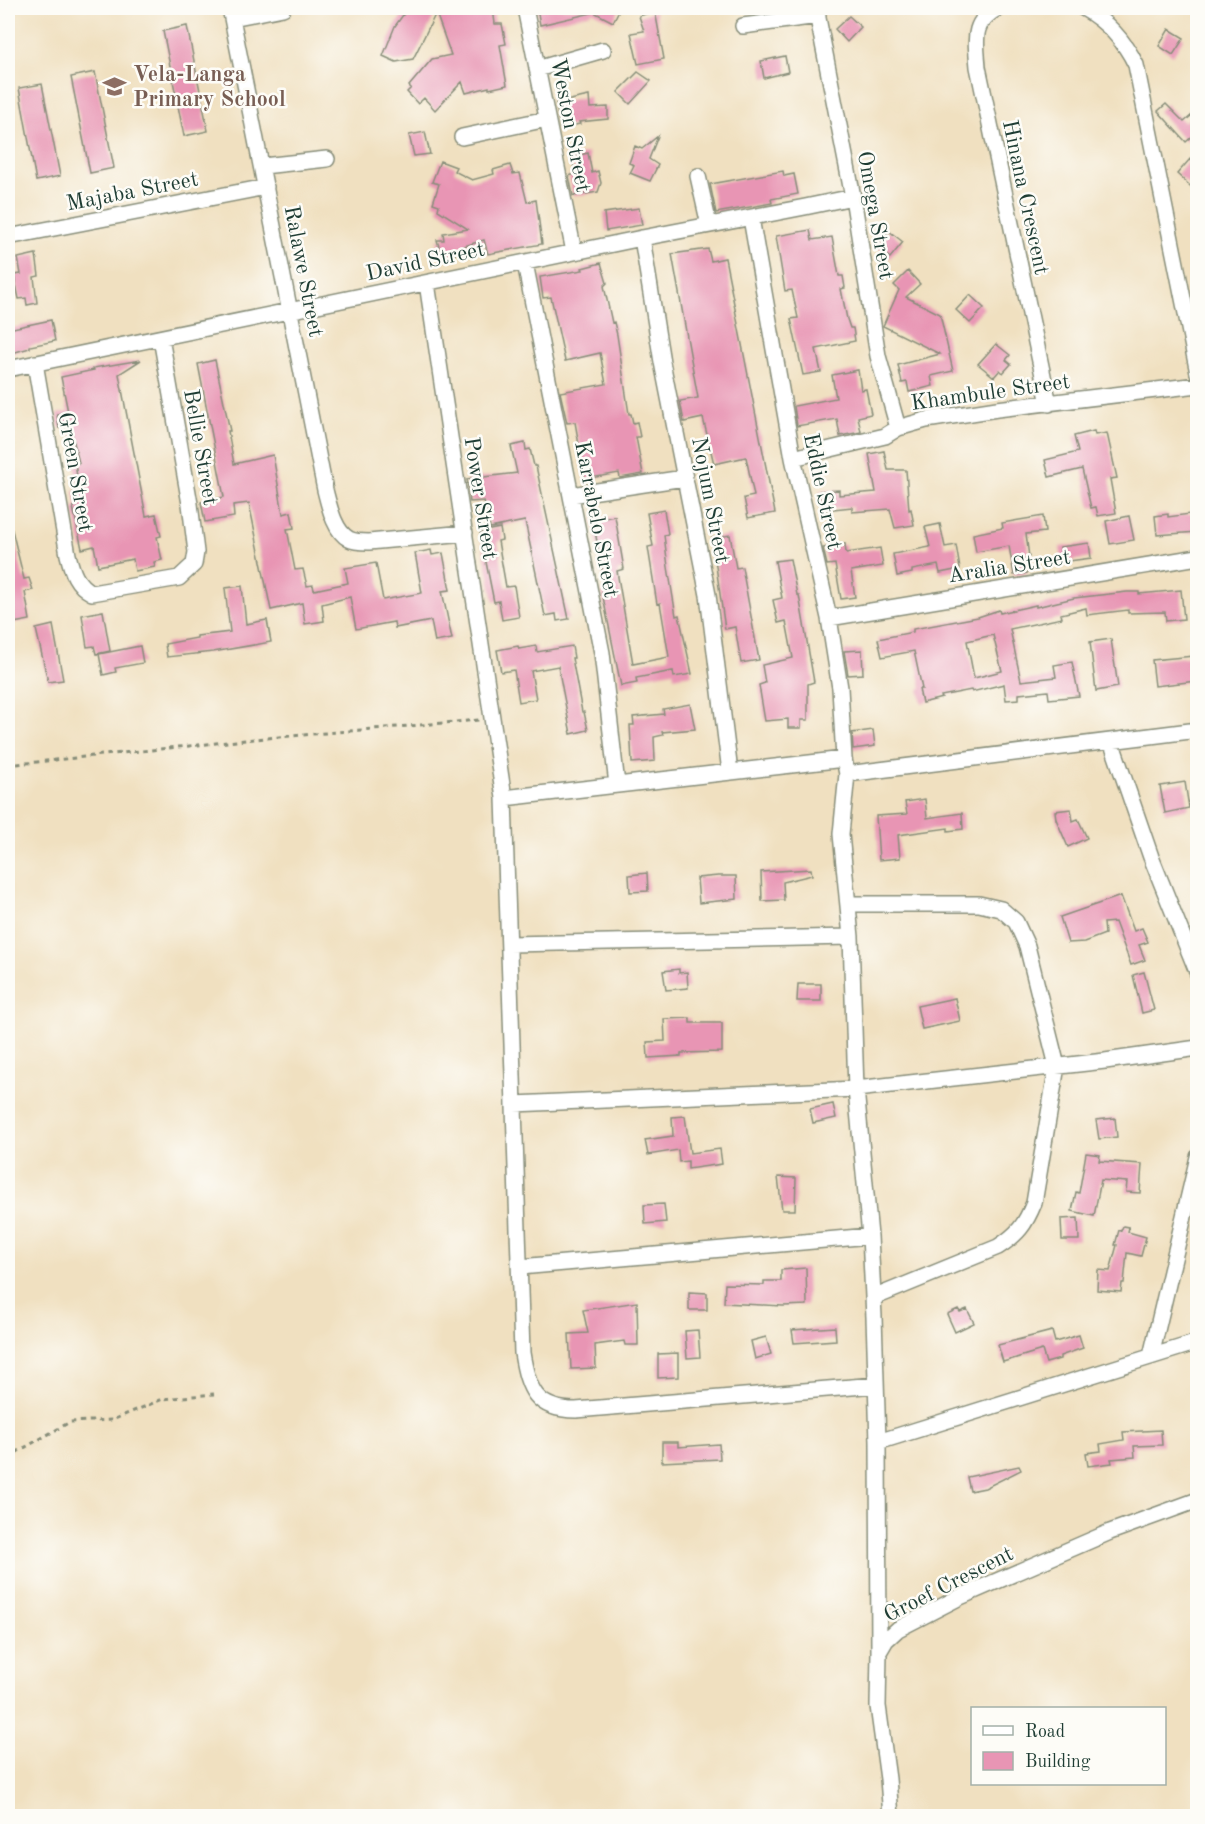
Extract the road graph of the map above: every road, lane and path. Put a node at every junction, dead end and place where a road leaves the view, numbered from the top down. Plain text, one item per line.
1 (283, 8) edge
2 (525, 8) edge
3 (998, 8) edge
4 (1083, 8) edge
5 (817, 12) edge
6 (231, 13) edge
7 (743, 26) dead end
8 (603, 50) dead end
9 (537, 69) junction
10 (547, 119) junction
11 (462, 137) dead end
12 (327, 159) dead end
13 (263, 166) junction
14 (698, 176) dead end
15 (266, 187) junction
16 (853, 197) junction
17 (751, 218) junction
18 (709, 225) junction
19 (8, 237) edge
20 (642, 238) junction
21 (574, 252) junction
22 (525, 263) junction
23 (427, 283) junction
24 (291, 310) junction
25 (161, 338) junction
26 (35, 363) junction
27 (8, 369) edge
28 (1197, 373) edge
29 (1197, 385) edge
30 (1049, 404) junction
31 (898, 428) junction
32 (793, 458) junction
33 (684, 478) junction
34 (571, 495) junction
35 (465, 533) junction
36 (1197, 557) edge
37 (80, 586) joint
38 (829, 618) junction
39 (493, 719) junction
40 (1197, 730) edge
41 (1111, 741) junction
42 (8, 765) edge
43 (846, 767) junction
44 (730, 772) junction
45 (617, 785) junction
46 (504, 798) junction
47 (848, 904) junction
48 (851, 937) junction
49 (509, 944) junction
50 (1197, 974) edge
51 (1197, 1048) edge
52 (1057, 1066) junction
53 (855, 1089) junction
54 (514, 1104) junction
55 (1197, 1156) edge
56 (870, 1236) junction
57 (520, 1267) junction
58 (873, 1298) junction
59 (1197, 1342) edge
60 (1151, 1356) junction
61 (876, 1385) junction
62 (214, 1394) dead end
63 (878, 1442) junction
64 (8, 1457) edge
65 (1197, 1500) edge
66 (879, 1652) junction
67 (891, 1816) edge

1 - 6 street
2 - 9 street, Weston Street
3 - 30 street, Hinana Crescent
4 - 28 street
5 - 7 street
5 - 16 street, Omega Street
6 - 13 street, Ralawe Street
8 - 9 street
9 - 10 street, Weston Street
10 - 11 street
10 - 21 street, Weston Street
12 - 13 street
13 - 15 street, Ralawe Street
14 - 18 street
15 - 19 street, Majaba Street
15 - 24 street, Ralawe Street
16 - 17 street, David Street
16 - 31 street, Omega Street
17 - 18 street, David Street
17 - 32 street, Eddie Street
18 - 20 street, David Street
20 - 21 street, David Street
20 - 33 street, Nojum Street
21 - 22 street, David Street
22 - 23 street, David Street
22 - 34 street, Karrabelo Street
23 - 24 street, David Street
23 - 35 street, Power Street
24 - 25 street, David Street
24 - 35 street, Ralawe Street
25 - 26 street, David Street
25 - 37 street, Bellie Street
26 - 27 street, David Street
26 - 37 street, Green Street
29 - 30 street, Khambule Street
30 - 31 street, Khambule Street
31 - 32 street, Khambule Street
32 - 38 street, Eddie Street
33 - 34 street
33 - 44 street, Nojum Street
34 - 45 street, Karrabelo Street
35 - 39 street, Power Street
36 - 38 street, Aralia Street
38 - 43 street, Eddie Street
39 - 42 path
39 - 46 street, Power Street
40 - 41 street
41 - 43 street
41 - 50 street
43 - 44 street
43 - 47 street, Eddie Street
44 - 45 street
45 - 46 street
46 - 49 street, Power Street
47 - 48 street, Eddie Street
47 - 52 street
48 - 49 street
48 - 53 street, Eddie Street
49 - 54 street, Power Street
51 - 52 street
52 - 53 street
52 - 58 street
53 - 54 street
53 - 56 street, Eddie Street
54 - 57 street, Power Street
55 - 60 street
56 - 57 street
56 - 58 street, Eddie Street
57 - 61 street, Power Street
58 - 61 street, Eddie Street
59 - 60 street
60 - 63 street
61 - 63 street, Eddie Street
62 - 64 path
63 - 66 street, Eddie Street
65 - 66 street, Groef Crescent
66 - 67 street, Groef Crescent

